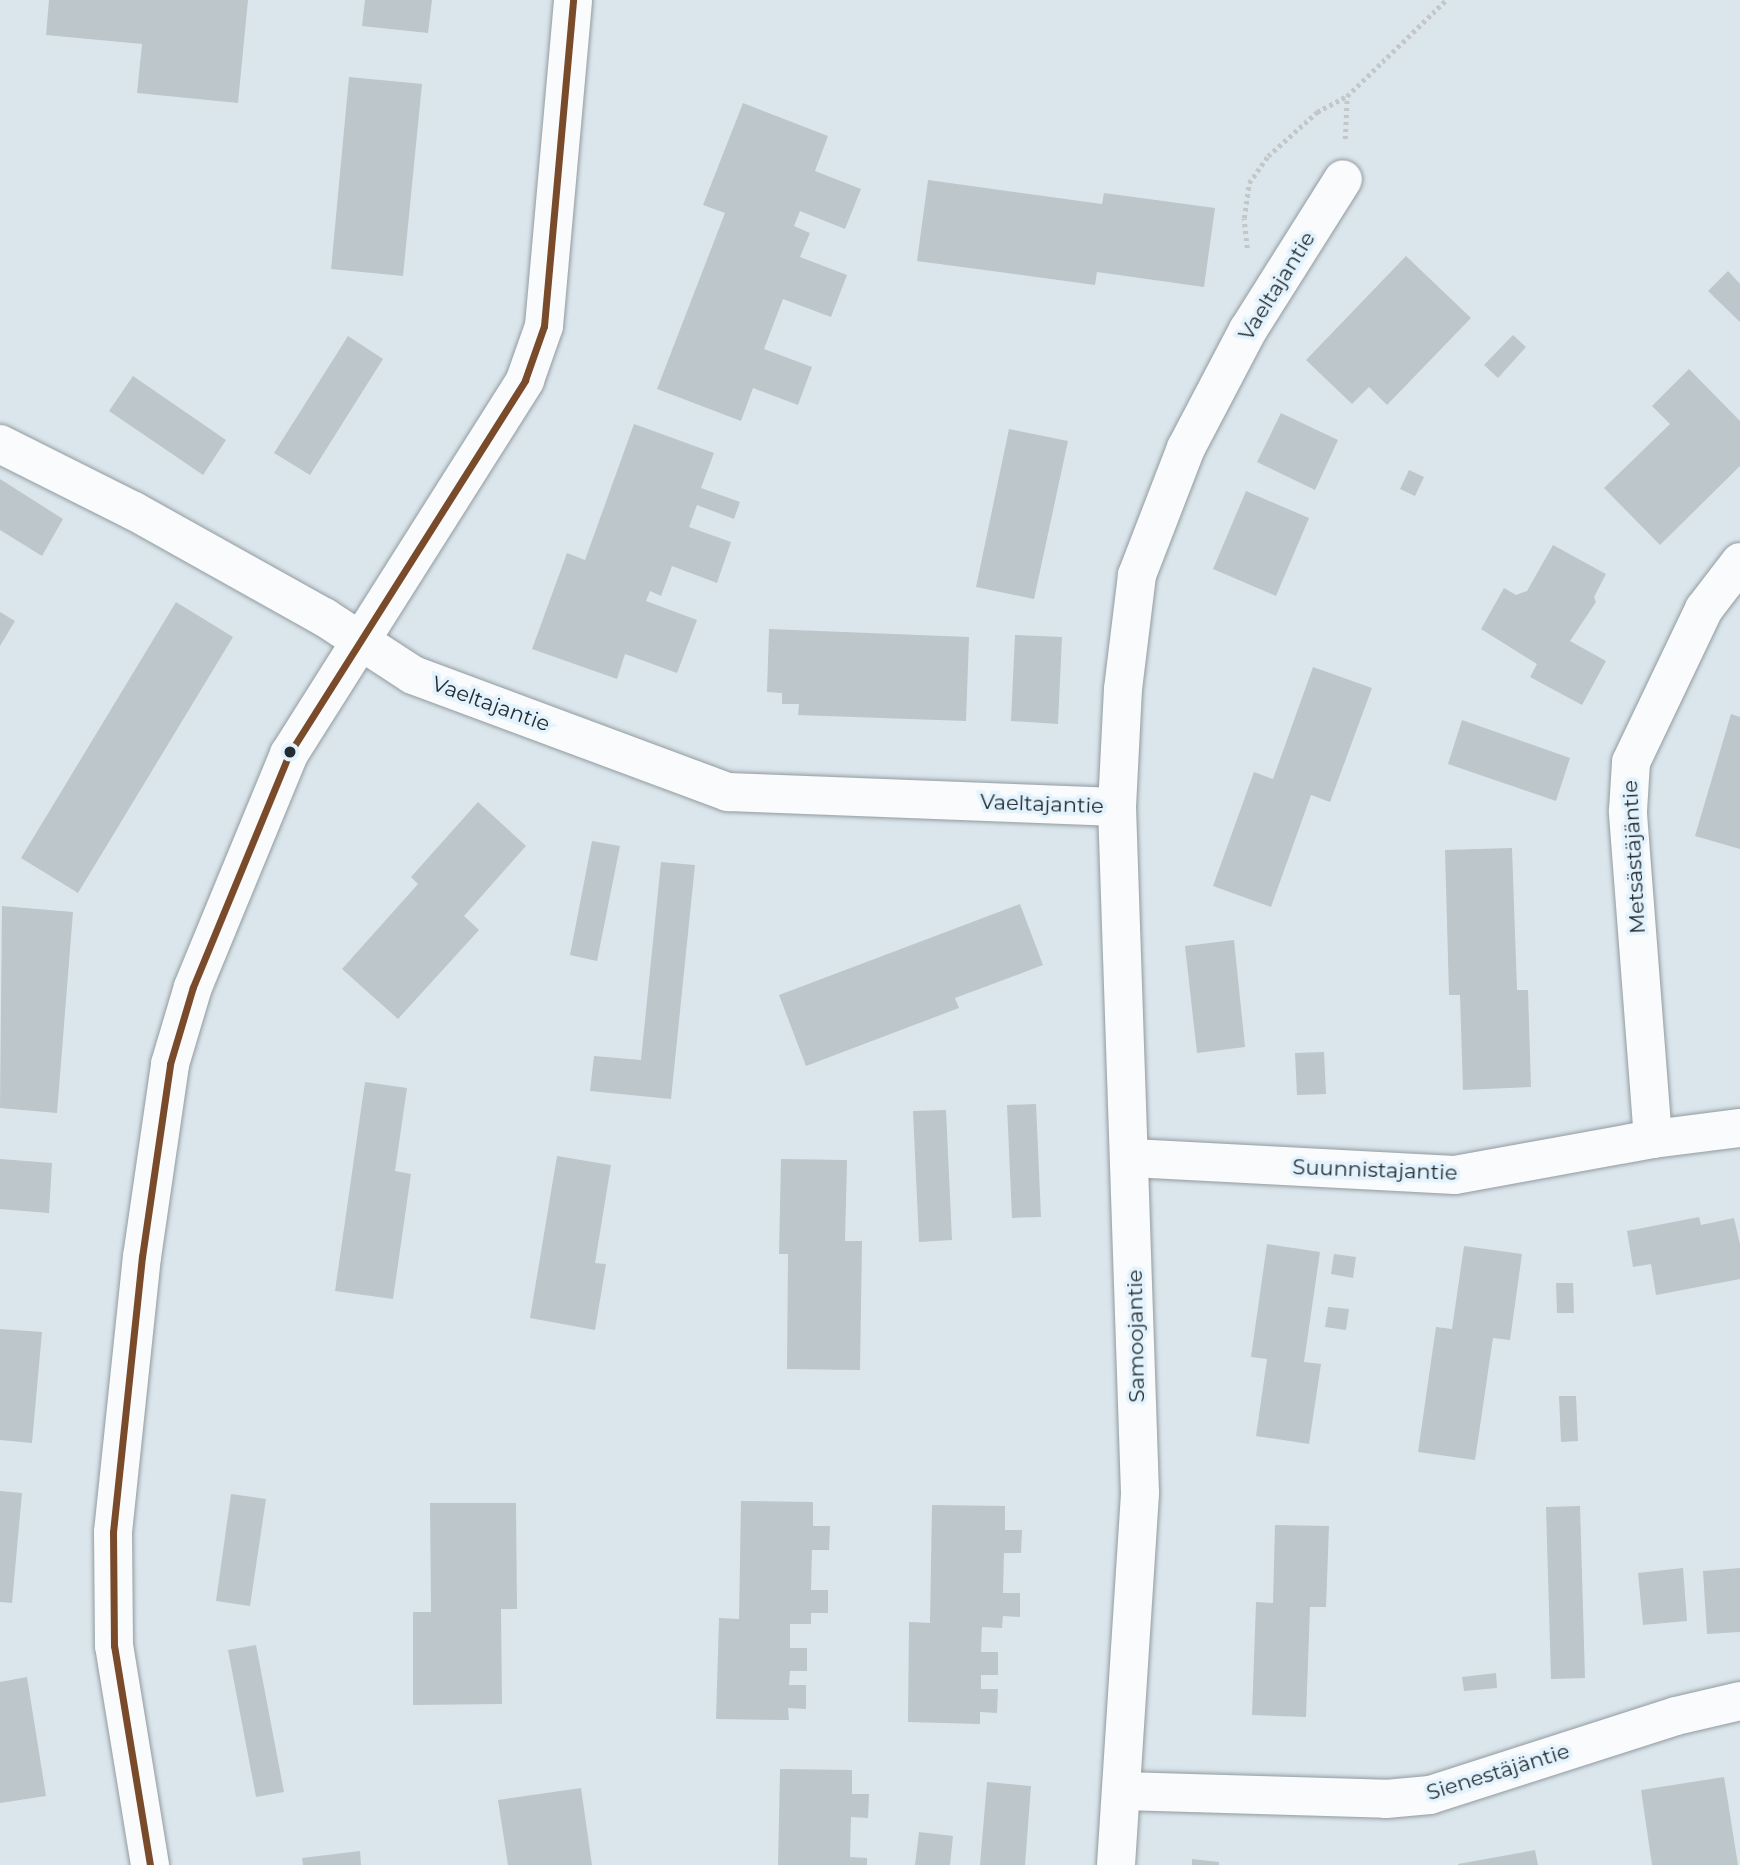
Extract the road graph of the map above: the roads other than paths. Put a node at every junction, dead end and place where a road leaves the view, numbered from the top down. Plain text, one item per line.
1 (573, 0) edge
2 (1343, 179) road end
3 (0, 444) edge
4 (1740, 562) edge
5 (359, 642) junction
6 (1118, 807) junction
7 (1740, 1128) edge
8 (1653, 1139) junction
9 (1132, 1158) junction
10 (1740, 1701) edge
11 (1123, 1791) junction
12 (150, 1865) edge
13 (1116, 1865) edge

1 - 5 street
2 - 6 street, Vaeltajantie
3 - 5 street, Vaeltajantie
4 - 8 street, Metsästäjäntie
5 - 6 street, Vaeltajantie
5 - 12 street
6 - 9 street, Samoojantie
7 - 8 street, Suunnistajantie
8 - 9 street, Suunnistajantie
9 - 11 street, Samoojantie
10 - 11 street, Sienestäjäntie
11 - 13 street, Samoojantie

